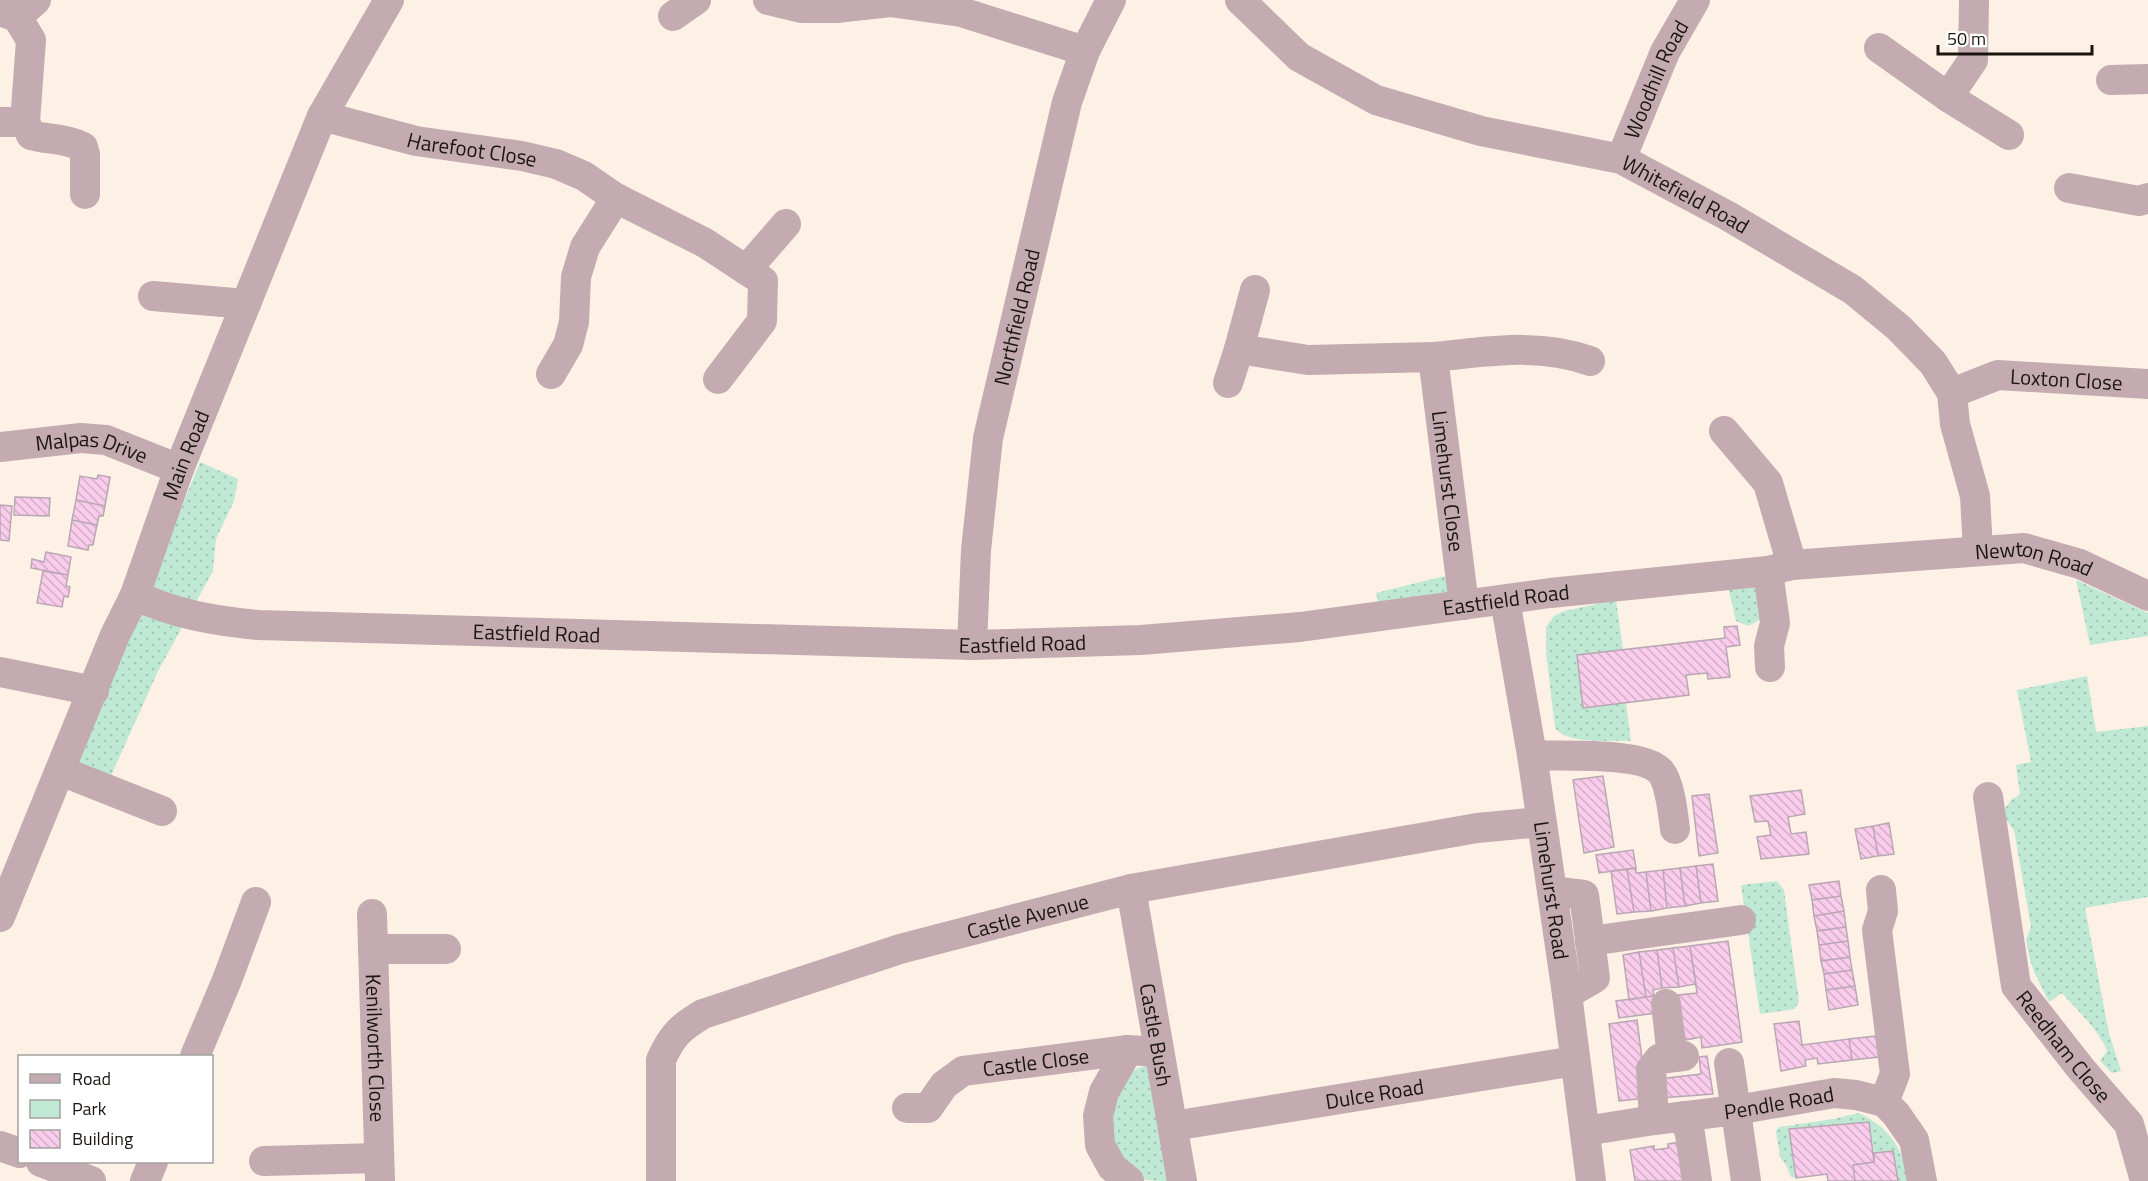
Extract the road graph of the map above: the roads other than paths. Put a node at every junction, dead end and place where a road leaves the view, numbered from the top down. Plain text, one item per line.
1 (389, 0) edge
2 (768, 0) edge
3 (1111, 0) edge
4 (1240, 0) edge
5 (1695, 0) edge
6 (1974, 0) edge
7 (890, 1) edge
8 (18, 10) edge
9 (1879, 48) dead end
10 (1085, 51) junction
11 (2110, 80) dead end
12 (2148, 80) edge
13 (1948, 97) junction
14 (322, 116) junction
15 (13, 122) edge
16 (2009, 135) dead end
17 (1621, 159) junction
18 (2069, 188) dead end
19 (85, 194) dead end
20 (616, 198) junction
21 (2148, 198) edge
22 (786, 224) dead end
23 (746, 270) junction
24 (1255, 290) dead end
25 (153, 296) dead end
26 (246, 304) junction
27 (1239, 349) junction
28 (1433, 357) junction
29 (1590, 361) dead end
30 (551, 374) dead end
31 (718, 379) dead end
32 (1228, 383) dead end
33 (2148, 384) edge
34 (1952, 393) junction
35 (1724, 432) dead end
36 (0, 447) edge
37 (179, 469) junction
38 (1978, 550) junction
39 (1912, 556) joint
40 (1780, 568) junction
41 (135, 595) junction
42 (2148, 596) edge
43 (1505, 600) junction
44 (1464, 605) junction
45 (972, 645) junction
46 (1770, 667) dead end
47 (0, 672) edge
48 (94, 690) junction
49 (1533, 755) junction
50 (61, 771) junction
51 (1988, 797) dead end
52 (162, 811) dead end
53 (1542, 822) junction
54 (1675, 829) dead end
55 (1131, 889) junction
56 (1881, 890) dead end
57 (1552, 891) junction
58 (256, 902) dead end
59 (372, 914) dead end
60 (0, 917) edge
61 (1741, 920) dead end
62 (1590, 941) junction
63 (373, 949) junction
64 (446, 949) dead end
65 (1567, 994) junction
66 (1666, 1004) dead end
67 (1128, 1050) junction
68 (1159, 1052) junction
69 (195, 1055) edge
70 (1575, 1061) junction
71 (1729, 1063) dead end
72 (1884, 1102) junction
73 (1736, 1110) junction
74 (925, 1113) dead end
75 (1684, 1116) junction
76 (1654, 1120) junction
77 (1173, 1126) junction
78 (1585, 1131) junction
79 (0, 1146) edge
80 (18, 1152) edge
81 (264, 1161) dead end
82 (45, 1163) edge
83 (152, 1163) edge
84 (379, 1169) edge
85 (91, 1181) edge
86 (145, 1181) edge
87 (661, 1181) edge
88 (1129, 1181) edge
89 (1182, 1181) edge
90 (1591, 1181) edge
91 (1697, 1181) edge
92 (1746, 1181) edge
93 (1922, 1181) edge
94 (2145, 1181) edge

1 - 14 street, Main Road
2 - 7 street
3 - 10 street, Northfield Road
4 - 17 street, Whitefield Road
5 - 17 street, Woodhill Road
6 - 13 street
7 - 10 street
8 - 15 street
9 - 13 street
10 - 45 street, Northfield Road
11 - 12 street
13 - 16 street
14 - 20 street, Harefoot Close
14 - 26 street, Main Road
15 - 19 street
17 - 34 street, Whitefield Road
18 - 21 street
20 - 23 street, Harefoot Close
20 - 30 street
22 - 23 street
23 - 31 street, Harefoot Close
24 - 27 street
25 - 26 street
26 - 37 street, Main Road
27 - 28 street
27 - 32 street
28 - 29 street
28 - 44 street, Limehurst Close
33 - 34 street, Loxton Close
34 - 38 street, Whitefield Road
35 - 40 street
36 - 37 street, Malpas Drive
37 - 41 street, Main Road
38 - 39 street, Newton Road
38 - 42 street, Newton Road
39 - 40 street, Eastfield Road
40 - 43 street, Eastfield Road
40 - 46 street
41 - 45 street, Eastfield Road
41 - 48 street, Main Road
43 - 44 street, Eastfield Road
43 - 49 street, Limehurst Road
44 - 45 street, Eastfield Road
47 - 48 street
48 - 50 street, Main Road
49 - 53 street, Limehurst Road
49 - 54 street
50 - 52 street
50 - 60 street, Main Road
51 - 94 street, Reedham Close
53 - 55 street, Castle Avenue
53 - 57 street, Limehurst Road
55 - 68 street, Castle Bush
55 - 87 street, Castle Avenue
56 - 72 street
57 - 62 street
57 - 65 street, Limehurst Road
58 - 69 street
59 - 63 street, Kenilworth Close
61 - 62 street
62 - 65 street
63 - 64 street
63 - 84 street, Kenilworth Close
65 - 70 street, Limehurst Road
66 - 76 street
67 - 68 street, Castle Close
67 - 74 street, Castle Close
67 - 88 street, Castle Bush
68 - 77 street, Castle Bush
70 - 77 street, Dulce Road
70 - 78 street, Limehurst Road
71 - 73 street
72 - 73 street, Pendle Road
72 - 93 street
73 - 75 street, Pendle Road
73 - 92 street
75 - 76 street, Pendle Road
75 - 91 street
76 - 78 street, Pendle Road
77 - 89 street, Castle Bush
78 - 90 street, Limehurst Road
79 - 80 street
81 - 84 street
82 - 85 street
83 - 86 street

